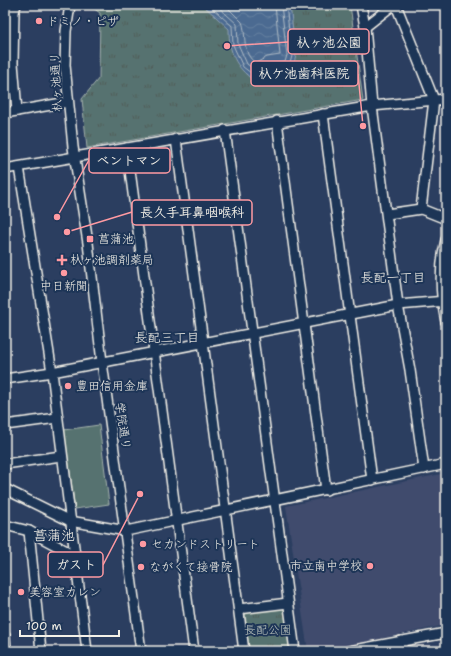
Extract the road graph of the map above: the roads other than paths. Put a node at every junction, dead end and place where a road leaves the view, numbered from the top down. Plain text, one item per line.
1 (70, 5) edge
2 (361, 5) edge
3 (392, 5) edge
4 (396, 5) edge
5 (12, 10) edge
6 (365, 27) junction
7 (9, 64) edge
8 (446, 99) edge
9 (434, 100) junction
10 (68, 102) junction
11 (372, 106) junction
12 (17, 111) junction
13 (5, 113) edge
14 (323, 114) junction
15 (277, 122) junction
16 (226, 130) junction
17 (176, 139) junction
18 (127, 148) junction
19 (74, 157) junction
20 (19, 167) junction
21 (5, 169) edge
22 (421, 209) junction
23 (387, 214) junction
24 (446, 218) edge
25 (446, 240) edge
26 (444, 301) edge
27 (398, 305) junction
28 (350, 314) junction
29 (446, 322) edge
30 (302, 323) junction
31 (252, 333) junction
32 (204, 342) junction
33 (155, 352) junction
34 (102, 362) junction
35 (52, 372) junction
36 (5, 379) edge
37 (57, 418) junction
38 (5, 425) edge
39 (61, 456) junction
40 (5, 464) edge
41 (446, 464) edge
42 (424, 469) junction
43 (372, 480) junction
44 (5, 490) edge
45 (326, 490) junction
46 (275, 499) junction
47 (226, 509) junction
48 (176, 520) junction
49 (70, 521) junction
50 (5, 525) edge
51 (29, 531) junction
52 (126, 531) junction
53 (76, 556) junction
54 (288, 603) junction
55 (239, 609) junction
56 (446, 632) edge
57 (5, 636) edge
58 (401, 641) junction
59 (367, 649) edge
60 (6, 651) edge
61 (42, 651) edge
62 (87, 651) edge
63 (141, 651) edge
64 (194, 651) edge
65 (244, 651) edge
66 (295, 651) edge
67 (349, 651) edge
68 (403, 651) edge

1 - 10 street, 杁ヶ池通り
2 - 6 street
3 - 6 street
4 - 9 street
5 - 7 street
6 - 11 street
7 - 12 street
8 - 9 street
9 - 11 street
9 - 22 street
10 - 12 street
10 - 19 street, 杁ヶ池通り
11 - 14 street
11 - 23 street
12 - 13 street
14 - 15 street
14 - 28 street
15 - 16 street
15 - 30 street
16 - 17 street
16 - 31 street
17 - 18 street
17 - 32 street
18 - 19 street
18 - 33 street
19 - 20 street
19 - 34 street, 学院通り
20 - 21 street
20 - 35 street
22 - 23 street
22 - 24 street
23 - 27 street
25 - 26 street
26 - 27 street
26 - 29 street
27 - 28 street
27 - 42 street
28 - 30 street
28 - 43 street
30 - 31 street
30 - 45 street
31 - 32 street
31 - 46 street
32 - 33 street
32 - 47 street
33 - 34 street
33 - 48 street
34 - 35 street
34 - 52 street, 学院通り
35 - 36 street
35 - 37 street
37 - 38 street
37 - 39 street
39 - 40 street
39 - 49 street
41 - 42 street
42 - 43 street
43 - 45 street
44 - 49 street
45 - 46 street
46 - 47 street
46 - 54 street
47 - 48 street
47 - 55 street
48 - 52 street
48 - 64 street
49 - 52 street
49 - 53 street
50 - 51 street
51 - 53 street
51 - 61 street
52 - 63 street, 学院通り
53 - 62 street
54 - 55 street
54 - 66 street
55 - 65 street
56 - 58 street
57 - 60 street
58 - 59 street
58 - 68 street
59 - 67 street

